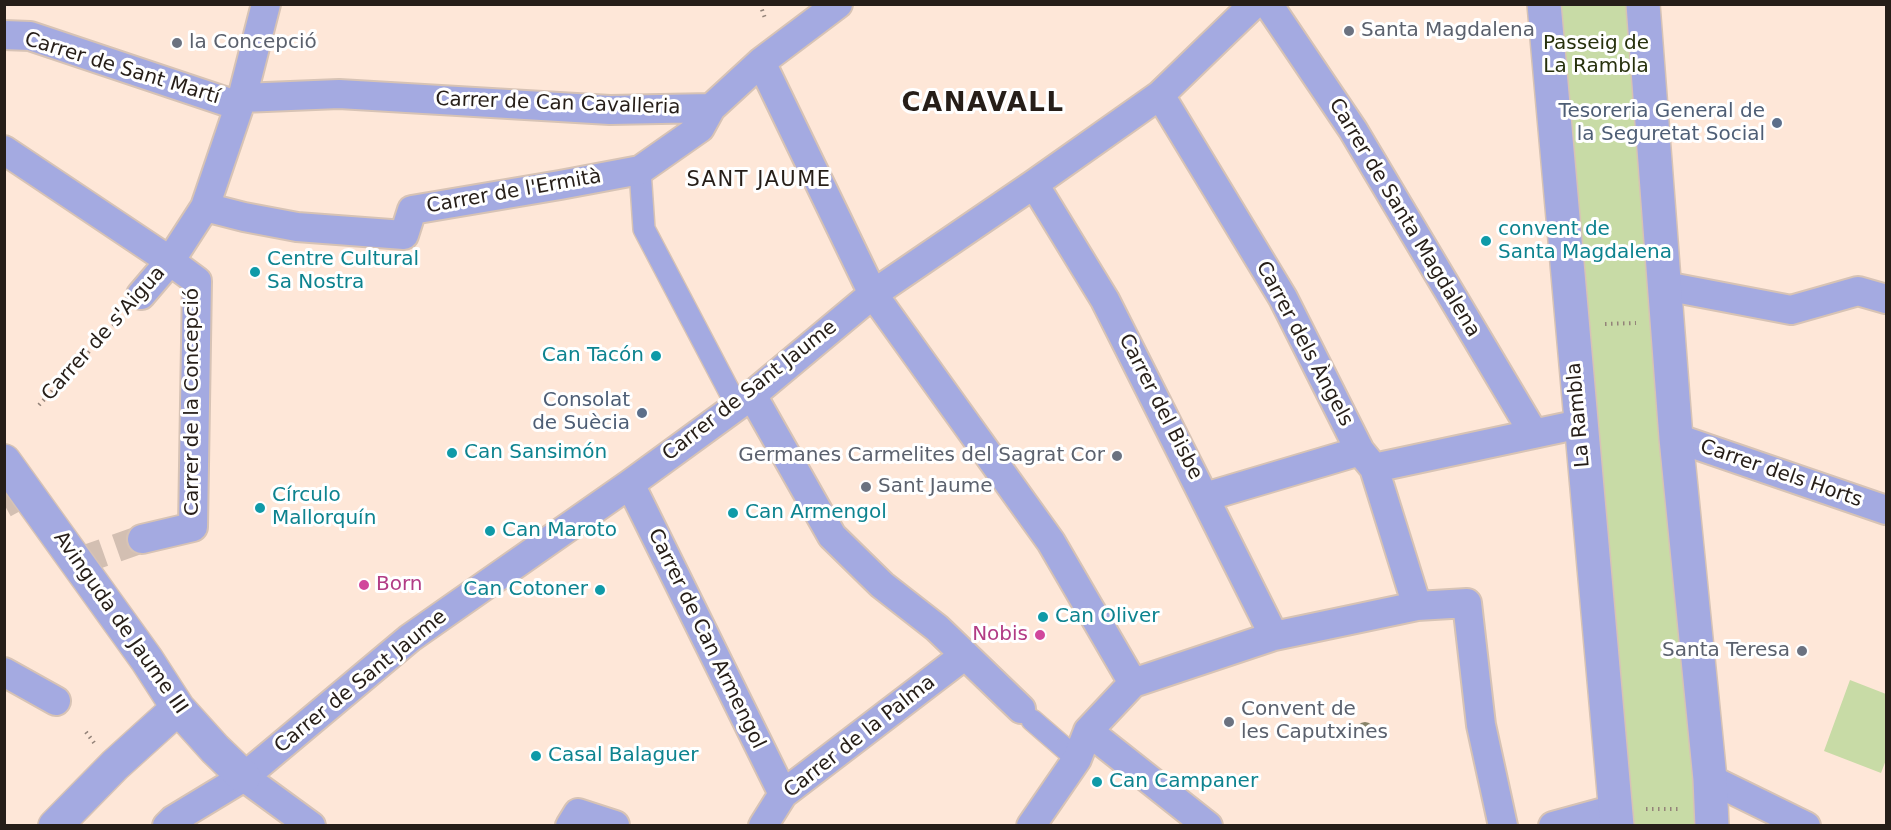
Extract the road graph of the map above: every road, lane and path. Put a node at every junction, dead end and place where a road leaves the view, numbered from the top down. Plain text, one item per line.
1 (266, 4) edge
2 (838, 4) edge
3 (1254, 4) edge
4 (1268, 4) edge
5 (1544, 4) edge
6 (1643, 4) edge
7 (4, 35) edge
8 (761, 62) junction
9 (1160, 95) junction
10 (241, 102) junction
11 (711, 108) junction
12 (4, 150) edge
13 (640, 170) junction
14 (1034, 184) junction
15 (205, 207) junction
16 (170, 261) junction
17 (1665, 286) junction
18 (873, 294) junction
19 (141, 295) joint
20 (1887, 299) edge
21 (1667, 322) junction
22 (1572, 324) junction
23 (744, 400) junction
24 (39, 405) dead end
25 (1580, 424) junction
26 (1534, 434) junction
27 (1676, 438) junction
28 (1367, 459) junction
29 (4, 461) edge
30 (630, 484) junction
31 (1205, 497) junction
32 (1887, 510) edge
33 (142, 539) tunnel mouth
34 (1417, 606) junction
35 (1274, 636) junction
36 (965, 655) junction
37 (4, 672) edge
38 (1133, 684) junction
39 (56, 701) dead end
40 (178, 708) junction
41 (1026, 715) joint
42 (1088, 731) junction
43 (1077, 759) junction
44 (244, 777) junction
45 (783, 794) junction
46 (1711, 804) edge
47 (1616, 817) edge
48 (56, 825) edge
49 (167, 825) edge
50 (311, 825) edge
51 (570, 825) edge
52 (615, 825) edge
53 (763, 825) edge
54 (1031, 825) edge
55 (1208, 825) edge
56 (1503, 825) edge
57 (1553, 825) edge
58 (1806, 825) edge

1 - 10 street, Carrer de la Concepció
2 - 8 street
3 - 9 street, Carrer de Sant Jaume
4 - 26 street, Carrer de Santa Magdalena
5 - 22 street, La Rambla
6 - 17 street
7 - 10 street, Carrer de Sant Martí
8 - 11 street
8 - 18 street
9 - 14 street, Carrer de Sant Jaume
9 - 28 street, Carrer dels Àngels
10 - 11 street, Carrer de Can Cavalleria
10 - 15 street, Carrer de la Concepció
11 - 13 street, Carrer de l'Ermità
12 - 16 street
13 - 15 street, Carrer de l'Ermità
13 - 23 street
14 - 18 street, Carrer de Sant Jaume
14 - 31 street, Carrer del Bisbe
15 - 16 street, Carrer de la Concepció
16 - 19 street, Carrer de s'Aigua
16 - 33 street, Carrer de la Concepció
17 - 20 street
17 - 21 street
18 - 23 street, Carrer de Sant Jaume
18 - 38 street
19 - 24 path, Carrer de s'Aigua
21 - 22 path
21 - 27 street
22 - 25 street, La Rambla
23 - 30 street, Carrer de Sant Jaume
23 - 36 street
25 - 26 street
25 - 47 street, La Rambla
26 - 28 street
27 - 32 street, Carrer dels Horts
27 - 46 street
28 - 31 street
28 - 34 street, Carrer dels Àngels
29 - 40 street, Avinguda de Jaume III
30 - 44 street, Carrer de Sant Jaume
30 - 45 street, Carrer de Can Armengol
31 - 35 street, Carrer del Bisbe
34 - 35 street
34 - 56 street
35 - 38 street
36 - 41 street
36 - 45 street, Carrer de la Palma
37 - 39 street
38 - 42 street
40 - 44 street, Avinguda de Jaume III
40 - 48 street
41 - 43 street
42 - 43 street
42 - 55 street
43 - 54 street
44 - 49 street, Carrer de Sant Jaume
44 - 50 street
45 - 53 street, Carrer de la Palma
46 - 47 path
46 - 58 street
47 - 57 street
51 - 52 street

